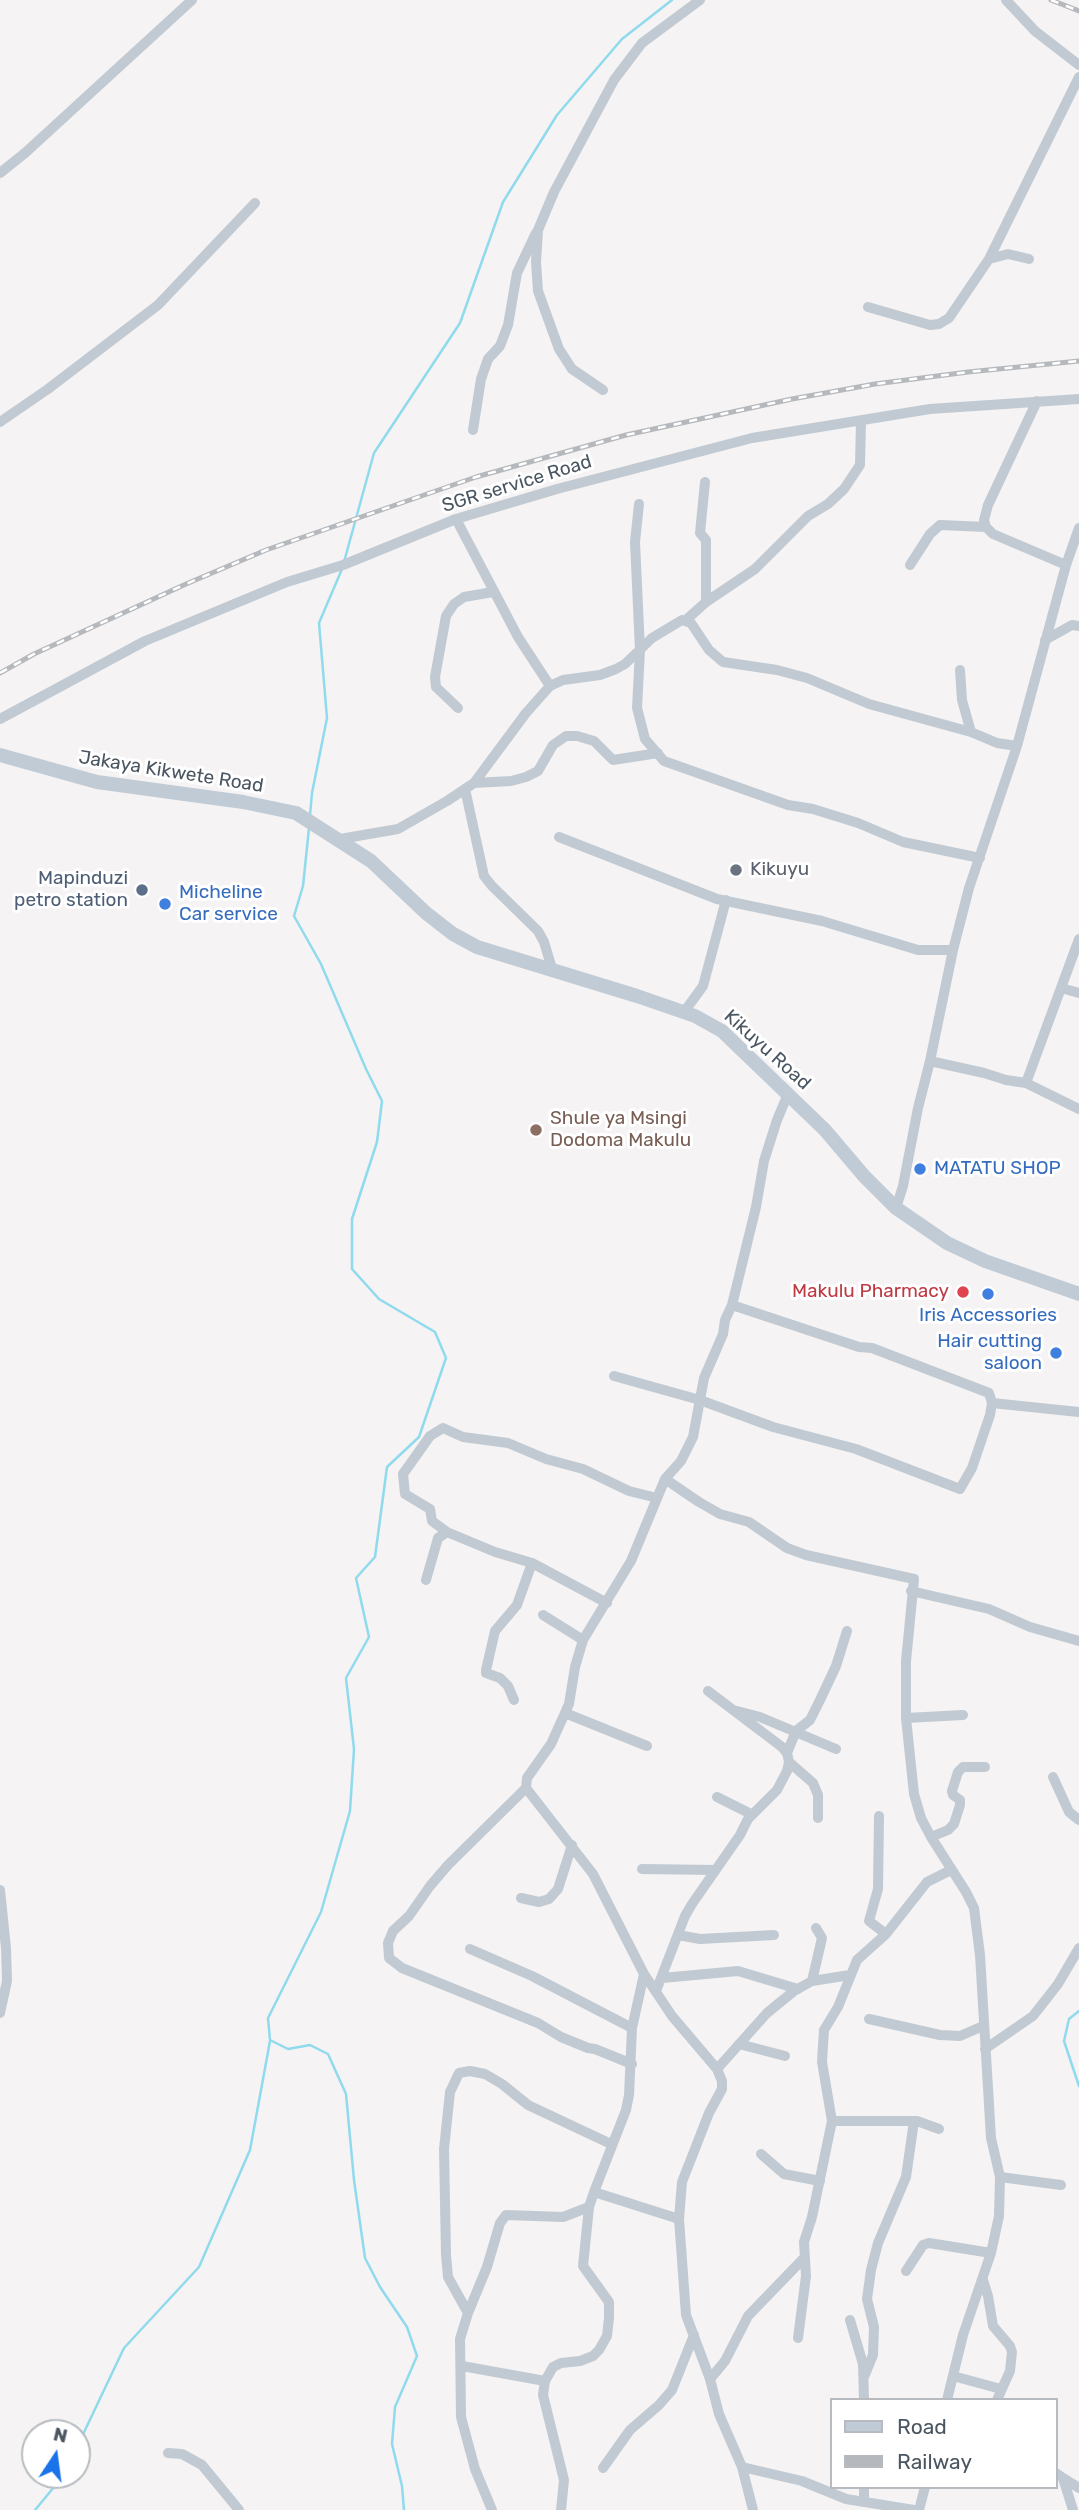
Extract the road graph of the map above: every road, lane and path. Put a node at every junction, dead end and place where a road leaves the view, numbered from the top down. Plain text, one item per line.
1 (192, 0) edge
2 (700, 0) edge
3 (1006, 0) edge
4 (1079, 65) edge
5 (1079, 77) edge
6 (0, 173) edge
7 (255, 203) dead end
8 (538, 229) junction
9 (989, 259) junction
10 (1029, 259) dead end
11 (868, 307) dead end
12 (603, 390) dead end
13 (1079, 399) edge
14 (1037, 401) junction
15 (861, 421) junction
16 (0, 422) edge
17 (473, 430) dead end
18 (705, 482) dead end
19 (639, 504) dead end
20 (456, 519) junction
21 (986, 527) junction
22 (1078, 534) edge
23 (910, 565) dead end
24 (1066, 565) junction
25 (493, 592) junction
26 (706, 602) junction
27 (687, 620) junction
28 (1079, 626) edge
29 (1045, 640) junction
30 (640, 650) junction
31 (960, 670) dead end
32 (550, 686) junction
33 (458, 708) dead end
34 (0, 719) edge
35 (971, 732) junction
36 (1017, 746) junction
37 (658, 753) junction
38 (0, 755) edge
39 (469, 786) junction
40 (296, 813) joint
41 (559, 837) dead end
42 (340, 839) junction
43 (980, 858) junction
44 (726, 900) junction
45 (1079, 939) edge
46 (953, 950) junction
47 (553, 972) junction
48 (1061, 988) junction
49 (1079, 993) edge
50 (684, 1012) junction
51 (930, 1061) junction
52 (1026, 1083) junction
53 (789, 1094) junction
54 (1079, 1109) edge
55 (896, 1208) junction
56 (1079, 1294) edge
57 (732, 1305) junction
58 (614, 1377) dead end
59 (699, 1400) junction
60 (992, 1403) junction
61 (1079, 1412) edge
62 (665, 1479) junction
63 (657, 1498) junction
64 (447, 1532) junction
65 (532, 1563) junction
66 (426, 1580) dead end
67 (912, 1591) junction
68 (607, 1603) junction
69 (543, 1615) dead end
70 (848, 1631) dead end
71 (583, 1640) junction
72 (1079, 1641) edge
73 (708, 1691) dead end
74 (513, 1700) dead end
75 (734, 1710) junction
76 (565, 1713) junction
77 (963, 1715) dead end
78 (906, 1718) junction
79 (796, 1731) junction
80 (647, 1746) dead end
81 (836, 1749) dead end
82 (788, 1757) junction
83 (985, 1767) dead end
84 (1053, 1777) dead end
85 (526, 1788) junction
86 (717, 1797) dead end
87 (751, 1814) junction
88 (879, 1816) dead end
89 (818, 1818) dead end
90 (1079, 1820) edge
91 (931, 1837) junction
92 (572, 1845) junction
93 (642, 1869) dead end
94 (715, 1870) junction
95 (951, 1870) junction
96 (0, 1889) edge
97 (521, 1898) dead end
98 (816, 1928) dead end
99 (886, 1934) junction
100 (678, 1935) junction
101 (774, 1935) dead end
102 (1079, 1948) edge
103 (470, 1949) dead end
104 (643, 1974) junction
105 (850, 1975) junction
106 (662, 1978) junction
107 (812, 1981) junction
108 (798, 1989) junction
109 (656, 1991) junction
110 (0, 2013) edge
111 (869, 2019) dead end
112 (983, 2026) junction
113 (632, 2028) junction
114 (740, 2044) junction
115 (985, 2049) junction
116 (785, 2056) dead end
117 (632, 2064) junction
118 (717, 2069) junction
119 (832, 2120) junction
120 (914, 2121) junction
121 (939, 2129) dead end
122 (611, 2144) junction
123 (761, 2154) dead end
124 (1000, 2177) junction
125 (820, 2181) junction
126 (1061, 2185) dead end
127 (594, 2192) junction
128 (589, 2207) junction
129 (679, 2219) junction
130 (990, 2253) junction
131 (803, 2259) junction
132 (906, 2271) dead end
133 (983, 2280) junction
134 (468, 2313) junction
135 (850, 2320) dead end
136 (694, 2336) junction
137 (798, 2339) dead end
138 (462, 2366) junction
139 (953, 2376) junction
140 (864, 2377) junction
141 (710, 2379) junction
142 (545, 2381) junction
143 (999, 2395) edge
144 (864, 2398) edge
145 (948, 2398) edge
146 (168, 2453) dead end
147 (742, 2467) junction
148 (603, 2468) dead end
149 (1060, 2475) edge
150 (1079, 2488) edge
151 (864, 2489) edge
152 (924, 2489) edge
153 (864, 2502) junction
154 (239, 2510) edge
155 (492, 2510) edge
156 (561, 2510) edge
157 (753, 2510) edge
158 (914, 2510) edge
159 (919, 2510) edge
160 (1073, 2510) edge

1 - 6 street
2 - 8 street
3 - 4 street
5 - 9 street
7 - 16 street
8 - 12 street
8 - 17 street
9 - 10 street
9 - 11 street
13 - 14 street, SGR service Road
14 - 15 street, SGR service Road
14 - 21 street
15 - 20 street, SGR service Road
15 - 26 street
18 - 26 street
19 - 30 street
20 - 25 street
20 - 34 street, SGR service Road
21 - 23 street
21 - 24 street
22 - 24 street
24 - 29 street
25 - 32 street
25 - 33 street
26 - 27 street
27 - 30 street
27 - 35 street
28 - 29 street
29 - 36 street
30 - 32 street
30 - 37 street
31 - 35 street
32 - 39 street
35 - 36 street
36 - 43 street
37 - 39 street
37 - 43 street
38 - 40 main road, Jakaya Kikwete Road
39 - 42 street
39 - 47 street
40 - 42 main road, Kikuyu Road
41 - 44 street
42 - 47 main road, Kikuyu Road
43 - 46 street
44 - 46 street
44 - 50 street
45 - 48 street
46 - 51 street
47 - 50 main road, Kikuyu Road
48 - 49 street
48 - 52 street
50 - 53 main road, Kikuyu Road
51 - 52 street
51 - 55 street
52 - 54 street
53 - 55 main road, Kikuyu Road
53 - 57 street
55 - 56 main road, Kikuyu Road
57 - 59 street
57 - 60 street
58 - 59 street
59 - 60 street
59 - 62 street
60 - 61 street
62 - 63 street
62 - 67 street
63 - 64 street
63 - 68 street
64 - 65 street
64 - 66 street
65 - 68 street
65 - 74 street
67 - 72 street
67 - 78 street
68 - 71 street
69 - 71 street
70 - 79 street
71 - 76 street
73 - 75 street
75 - 79 street
75 - 82 street
76 - 80 street
76 - 85 street
77 - 78 street
78 - 91 street
79 - 81 street
79 - 82 street
82 - 87 street
82 - 89 street
83 - 91 street
84 - 90 street
85 - 92 street
85 - 117 street
86 - 87 street
87 - 94 street
88 - 99 street
91 - 95 street
92 - 97 street
92 - 104 street
93 - 94 street
94 - 100 street
95 - 99 street
95 - 112 street
96 - 110 street
98 - 107 street
99 - 105 street
100 - 101 street
100 - 106 street
102 - 115 street
103 - 113 street
104 - 109 street
104 - 113 street
105 - 107 street
105 - 119 street
106 - 108 street
106 - 109 street
107 - 108 street
108 - 114 street
109 - 118 street
111 - 112 street
112 - 115 street
113 - 117 street
114 - 116 street
114 - 118 street
115 - 124 street
117 - 122 street
118 - 129 street
119 - 120 street
119 - 125 street
120 - 121 street
120 - 140 street
122 - 127 street
122 - 134 street
123 - 125 street
124 - 126 street
124 - 130 street
125 - 131 street
127 - 128 street
127 - 129 street
128 - 134 street
128 - 142 street
129 - 136 street
130 - 132 street
130 - 133 street
131 - 137 street
131 - 141 street
133 - 139 street
133 - 143 street
134 - 138 street
135 - 140 street
136 - 141 street
136 - 148 street
138 - 142 street
138 - 155 street
139 - 143 street
139 - 145 street
140 - 144 street
141 - 147 street
142 - 156 street
146 - 154 street
147 - 153 street
147 - 157 street
149 - 150 street
149 - 160 street
151 - 153 street
152 - 159 street
153 - 158 street

